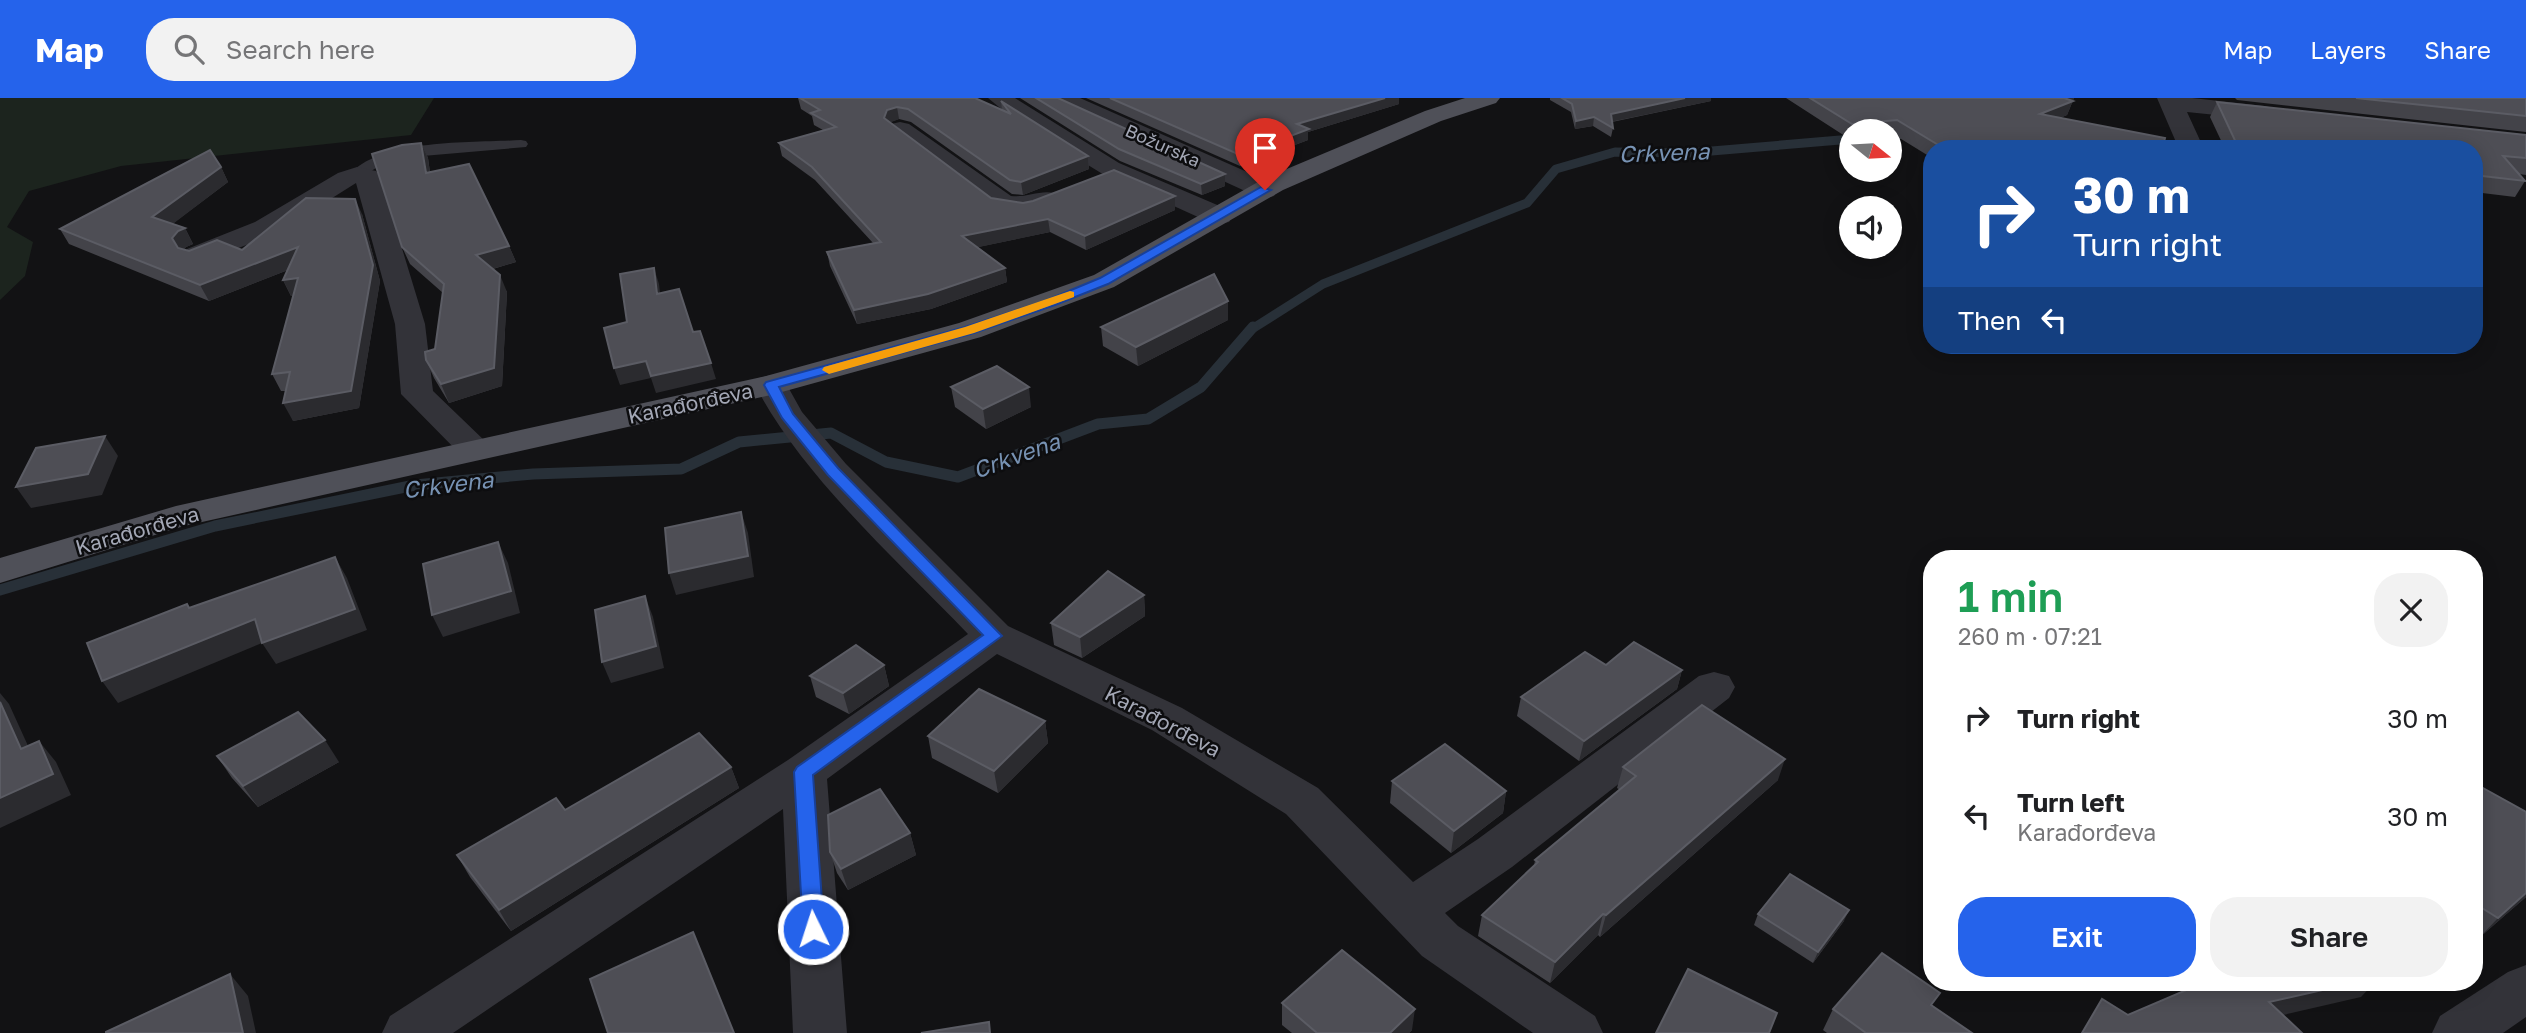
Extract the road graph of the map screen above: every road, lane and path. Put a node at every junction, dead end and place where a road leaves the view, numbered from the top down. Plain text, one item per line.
1 (1000, 98) edge
2 (1061, 98) edge
3 (1488, 98) edge
4 (2171, 101) edge
5 (2282, 115) edge
6 (900, 129) edge
7 (2188, 140) edge
8 (521, 144) dead end
9 (1115, 171) junction
10 (357, 175) junction
11 (1090, 181) edge
12 (1265, 190) junction
13 (1065, 191) edge
14 (1219, 216) junction
15 (197, 255) edge
16 (779, 400) junction
17 (475, 450) junction
18 (0, 571) edge
19 (994, 636) junction
20 (1714, 687) dead end
21 (804, 772) junction
22 (1410, 910) junction
23 (2526, 988) edge
24 (410, 1033) edge
25 (820, 1033) edge
26 (1576, 1033) edge
27 (2459, 1033) edge

1 - 9 street
2 - 12 street, Božurska
3 - 12 main road
4 - 5 street
4 - 7 street
6 - 13 street
8 - 10 lane
9 - 11 street
9 - 14 street
10 - 15 street
10 - 17 street
12 - 14 main road
14 - 16 main road
16 - 17 main road, Karađorđeva
16 - 19 street, Karađorđeva
17 - 18 main road, Karađorđeva
19 - 21 street
19 - 22 street, Karađorđeva
20 - 22 street
21 - 24 street
21 - 25 street
22 - 26 street, Karađorđeva
23 - 27 street

